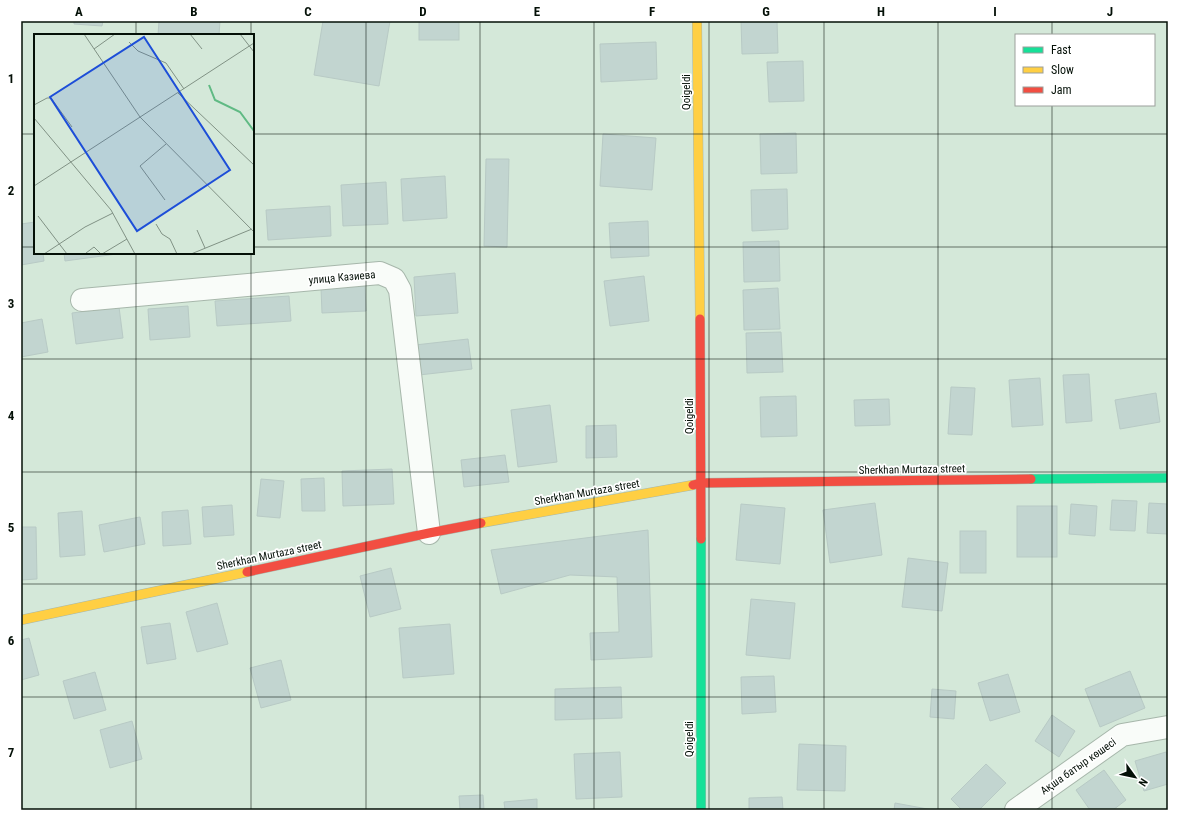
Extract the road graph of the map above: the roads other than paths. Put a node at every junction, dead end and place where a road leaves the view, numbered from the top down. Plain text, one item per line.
1 (697, 21) edge
2 (82, 300) dead end
3 (1168, 478) edge
4 (701, 483) junction
5 (429, 533) junction
6 (21, 620) edge
7 (1168, 728) edge
8 (701, 810) edge
9 (1016, 810) edge

1 - 4 street, Qoigeldi
2 - 5 street, улица Казиева
3 - 4 street, Sherkhan Murtaza street
4 - 5 street, Sherkhan Murtaza street
4 - 8 street, Qoigeldi
5 - 6 street, Sherkhan Murtaza street
7 - 9 street, Ақша батыр көшесі

